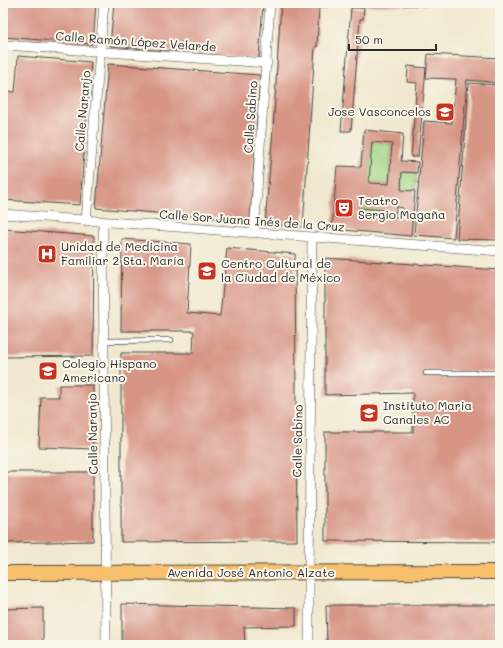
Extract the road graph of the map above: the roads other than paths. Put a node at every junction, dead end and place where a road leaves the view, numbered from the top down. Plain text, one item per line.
1 (104, 3) edge
2 (270, 3) edge
3 (3, 45) edge
4 (100, 51) junction
5 (267, 64) junction
6 (3, 214) edge
7 (86, 221) junction
8 (104, 222) junction
9 (254, 233) junction
10 (312, 237) junction
11 (500, 251) edge
12 (171, 340) dead end
13 (104, 341) junction
14 (500, 372) edge
15 (426, 373) dead end
16 (107, 572) junction
17 (500, 572) edge
18 (3, 573) edge
19 (309, 573) junction
20 (106, 645) edge
21 (309, 645) edge

1 - 4 street, Calle Naranjo
2 - 5 street, Calle Sabino
3 - 4 street, Calle Ramón López Velarde
4 - 5 street, Calle Ramón López Velarde
4 - 7 street, Calle Naranjo
5 - 9 street, Calle Sabino
6 - 7 street, Calle Sor Juana Inés de la Cruz
7 - 8 street, Calle Sor Juana Inés de la Cruz
8 - 9 street, Calle Sor Juana Inés de la Cruz
8 - 13 street, Calle Naranjo
9 - 10 street, Calle Sor Juana Inés de la Cruz
10 - 11 street, Calle Sor Juana Inés de la Cruz
10 - 19 street, Calle Sabino
12 - 13 lane
13 - 16 street, Calle Naranjo
14 - 15 lane
16 - 18 main road, Avenida José Antonio Alzate
16 - 19 main road, Avenida José Antonio Alzate
16 - 20 street, Calle Naranjo
17 - 19 main road, Avenida José Antonio Alzate
19 - 21 street, Calle Sabino

